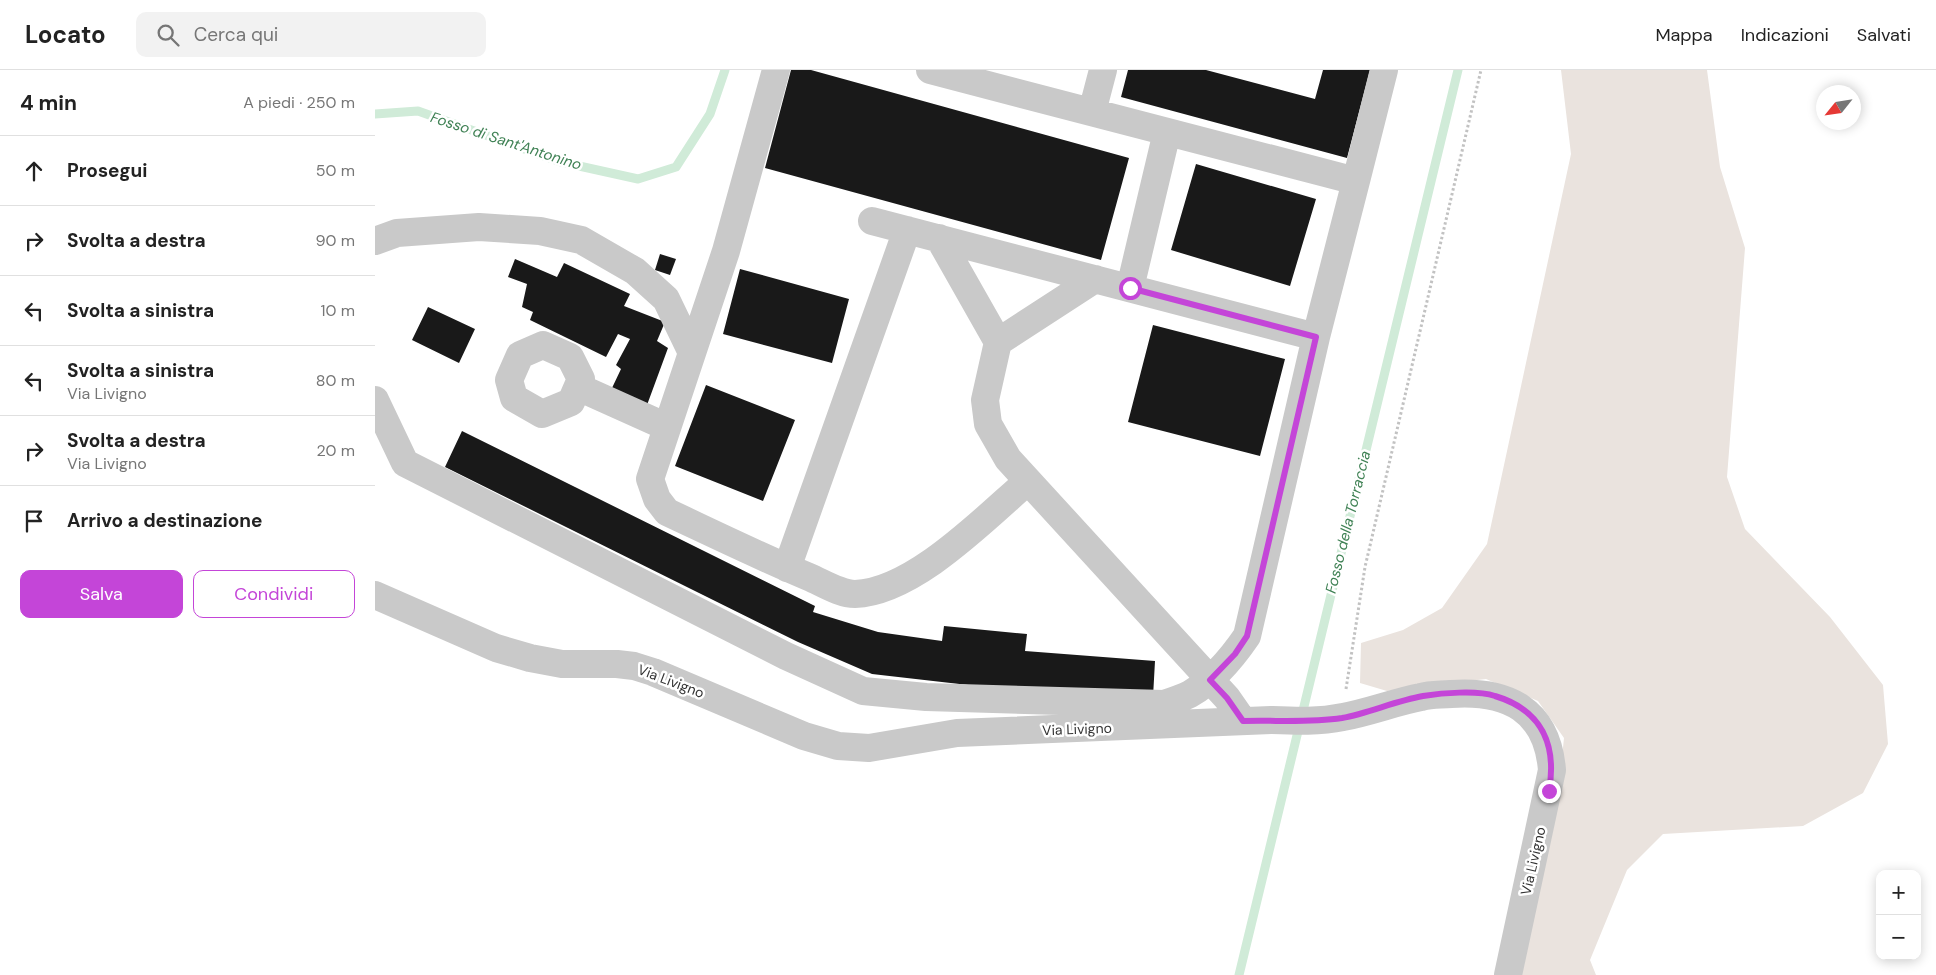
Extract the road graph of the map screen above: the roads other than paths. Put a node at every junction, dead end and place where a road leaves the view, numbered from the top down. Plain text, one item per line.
1 (776, 70) edge
2 (930, 70) edge
3 (1103, 70) edge
4 (1385, 70) edge
5 (1092, 112) junction
6 (1167, 132) junction
7 (1356, 181) junction
8 (872, 221) dead end
9 (907, 230) junction
10 (939, 238) junction
11 (375, 241) edge
12 (1095, 279) junction
13 (1130, 288) junction
14 (1316, 337) junction
15 (998, 342) junction
16 (692, 353) junction
17 (578, 387) dead end
18 (375, 400) edge
19 (667, 428) junction
20 (1028, 482) junction
21 (787, 568) junction
22 (375, 595) edge
23 (1210, 680) junction
24 (1243, 721) junction
25 (1508, 975) edge

1 - 16 street
2 - 5 street
3 - 5 street
4 - 7 street
5 - 6 street
6 - 7 street
6 - 13 street
7 - 14 street
8 - 9 street
9 - 10 street
9 - 21 street
10 - 12 street
10 - 15 street
11 - 16 street
12 - 13 street
12 - 15 street
13 - 14 street
14 - 23 street
15 - 20 street
16 - 19 street
17 - 19 street
18 - 23 street
19 - 21 street
20 - 21 street
20 - 23 street
22 - 24 street, Via Livigno
23 - 24 street
24 - 25 street, Via Livigno

